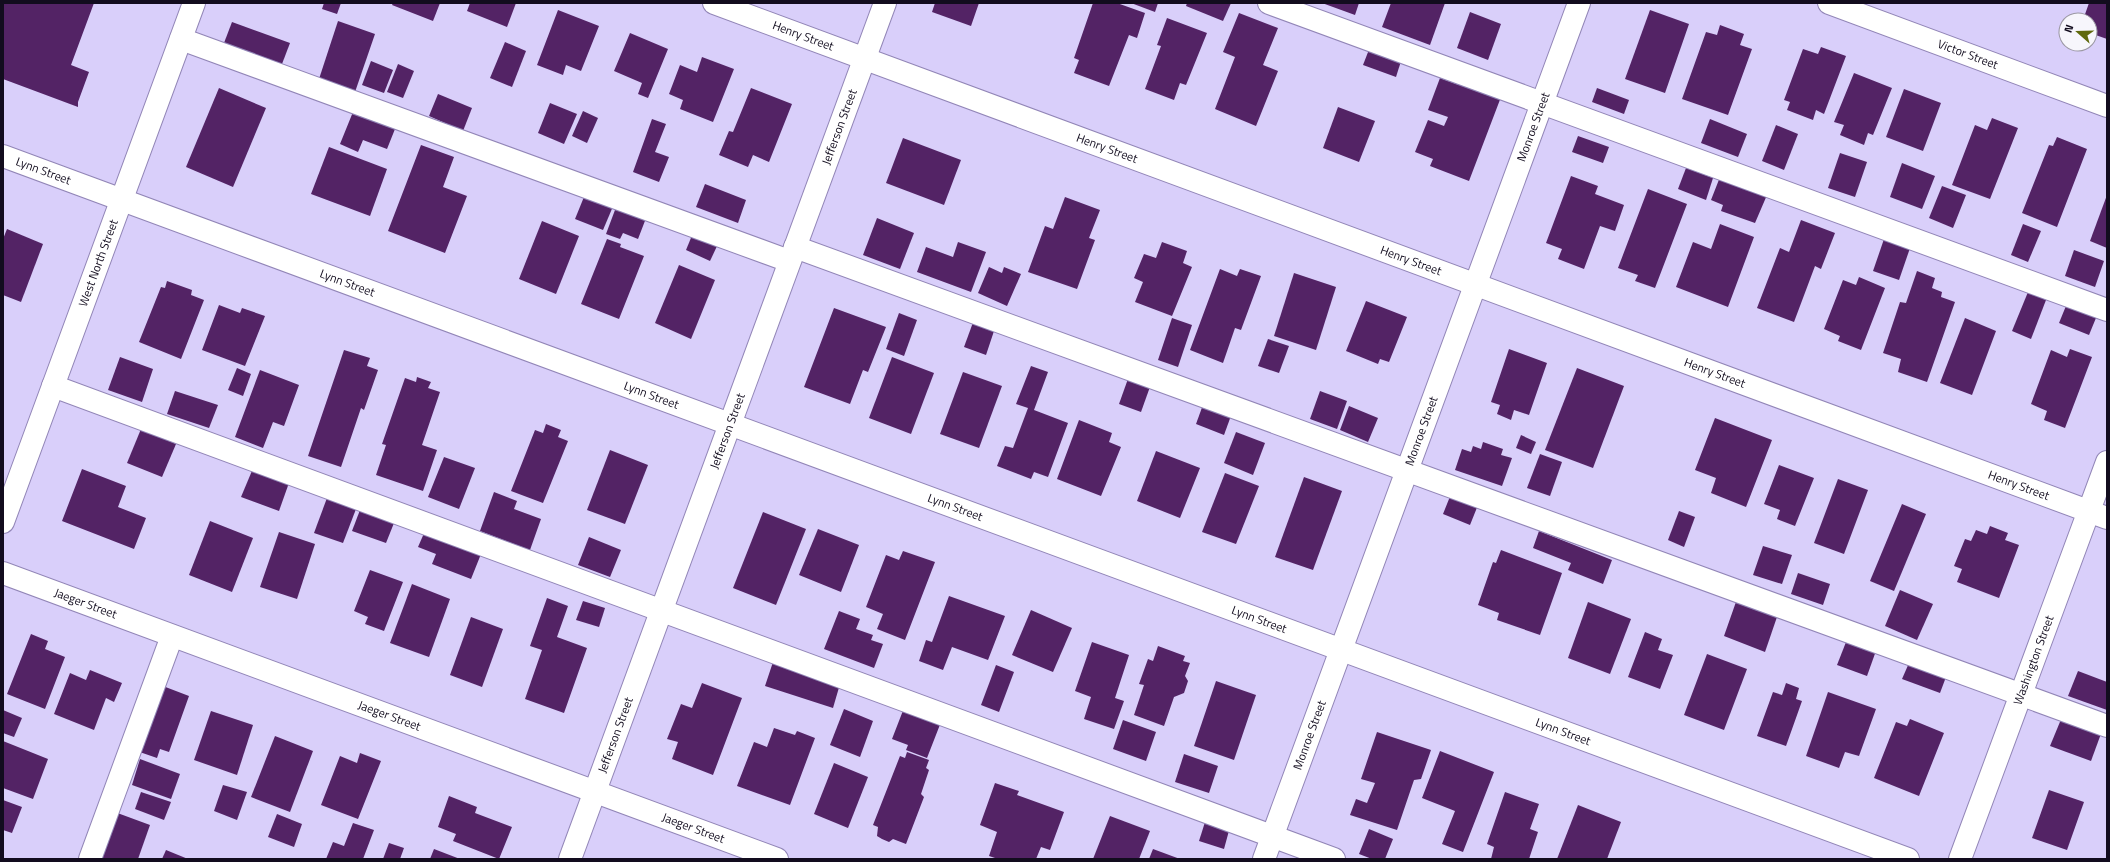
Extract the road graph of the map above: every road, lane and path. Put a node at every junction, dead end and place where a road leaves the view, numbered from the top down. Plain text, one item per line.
1 (194, 3) edge
2 (714, 3) edge
3 (885, 3) edge
4 (1269, 3) edge
5 (1579, 3) edge
6 (1829, 3) edge
7 (181, 39) junction
8 (864, 59) junction
9 (1542, 103) junction
10 (2107, 106) edge
11 (3, 156) edge
12 (122, 200) junction
13 (792, 254) junction
14 (1476, 284) junction
15 (2107, 310) edge
16 (53, 386) junction
17 (730, 424) junction
18 (2107, 462) edge
19 (1408, 470) junction
20 (2098, 514) edge
21 (3, 522) edge
22 (3, 574) edge
23 (661, 610) junction
24 (172, 636) junction
25 (1341, 650) junction
26 (2021, 694) junction
27 (2107, 726) edge
28 (594, 792) junction
29 (1273, 836) junction
30 (90, 859) edge
31 (570, 859) edge
32 (777, 859) edge
33 (1264, 859) edge
34 (1334, 859) edge
35 (1908, 859) edge
36 (1960, 859) edge

1 - 7 street, West North Street
2 - 8 street, Henry Street
3 - 8 street, Jefferson Street
4 - 9 street
5 - 9 street, Monroe Street
6 - 10 street, Victor Street
7 - 12 street, West North Street
7 - 13 street
8 - 13 street, Jefferson Street
8 - 14 street, Henry Street
9 - 14 street, Monroe Street
9 - 15 street
11 - 12 street, Lynn Street
12 - 16 street, West North Street
12 - 17 street, Lynn Street
13 - 17 street, Jefferson Street
13 - 19 street
14 - 19 street, Monroe Street
14 - 20 street, Henry Street
16 - 21 street, West North Street
16 - 23 street
17 - 23 street, Jefferson Street
17 - 25 street, Lynn Street
18 - 20 street, Washington Street
19 - 25 street, Monroe Street
19 - 26 street
20 - 26 street, Washington Street
22 - 24 street, Jaeger Street
23 - 28 street, Jefferson Street
23 - 29 street
24 - 28 street, Jaeger Street
24 - 30 street
25 - 29 street, Monroe Street
25 - 35 street, Lynn Street
26 - 27 street
26 - 36 street, Washington Street
28 - 31 street, Jefferson Street
28 - 32 street, Jaeger Street
29 - 33 street, Monroe Street
29 - 34 street

